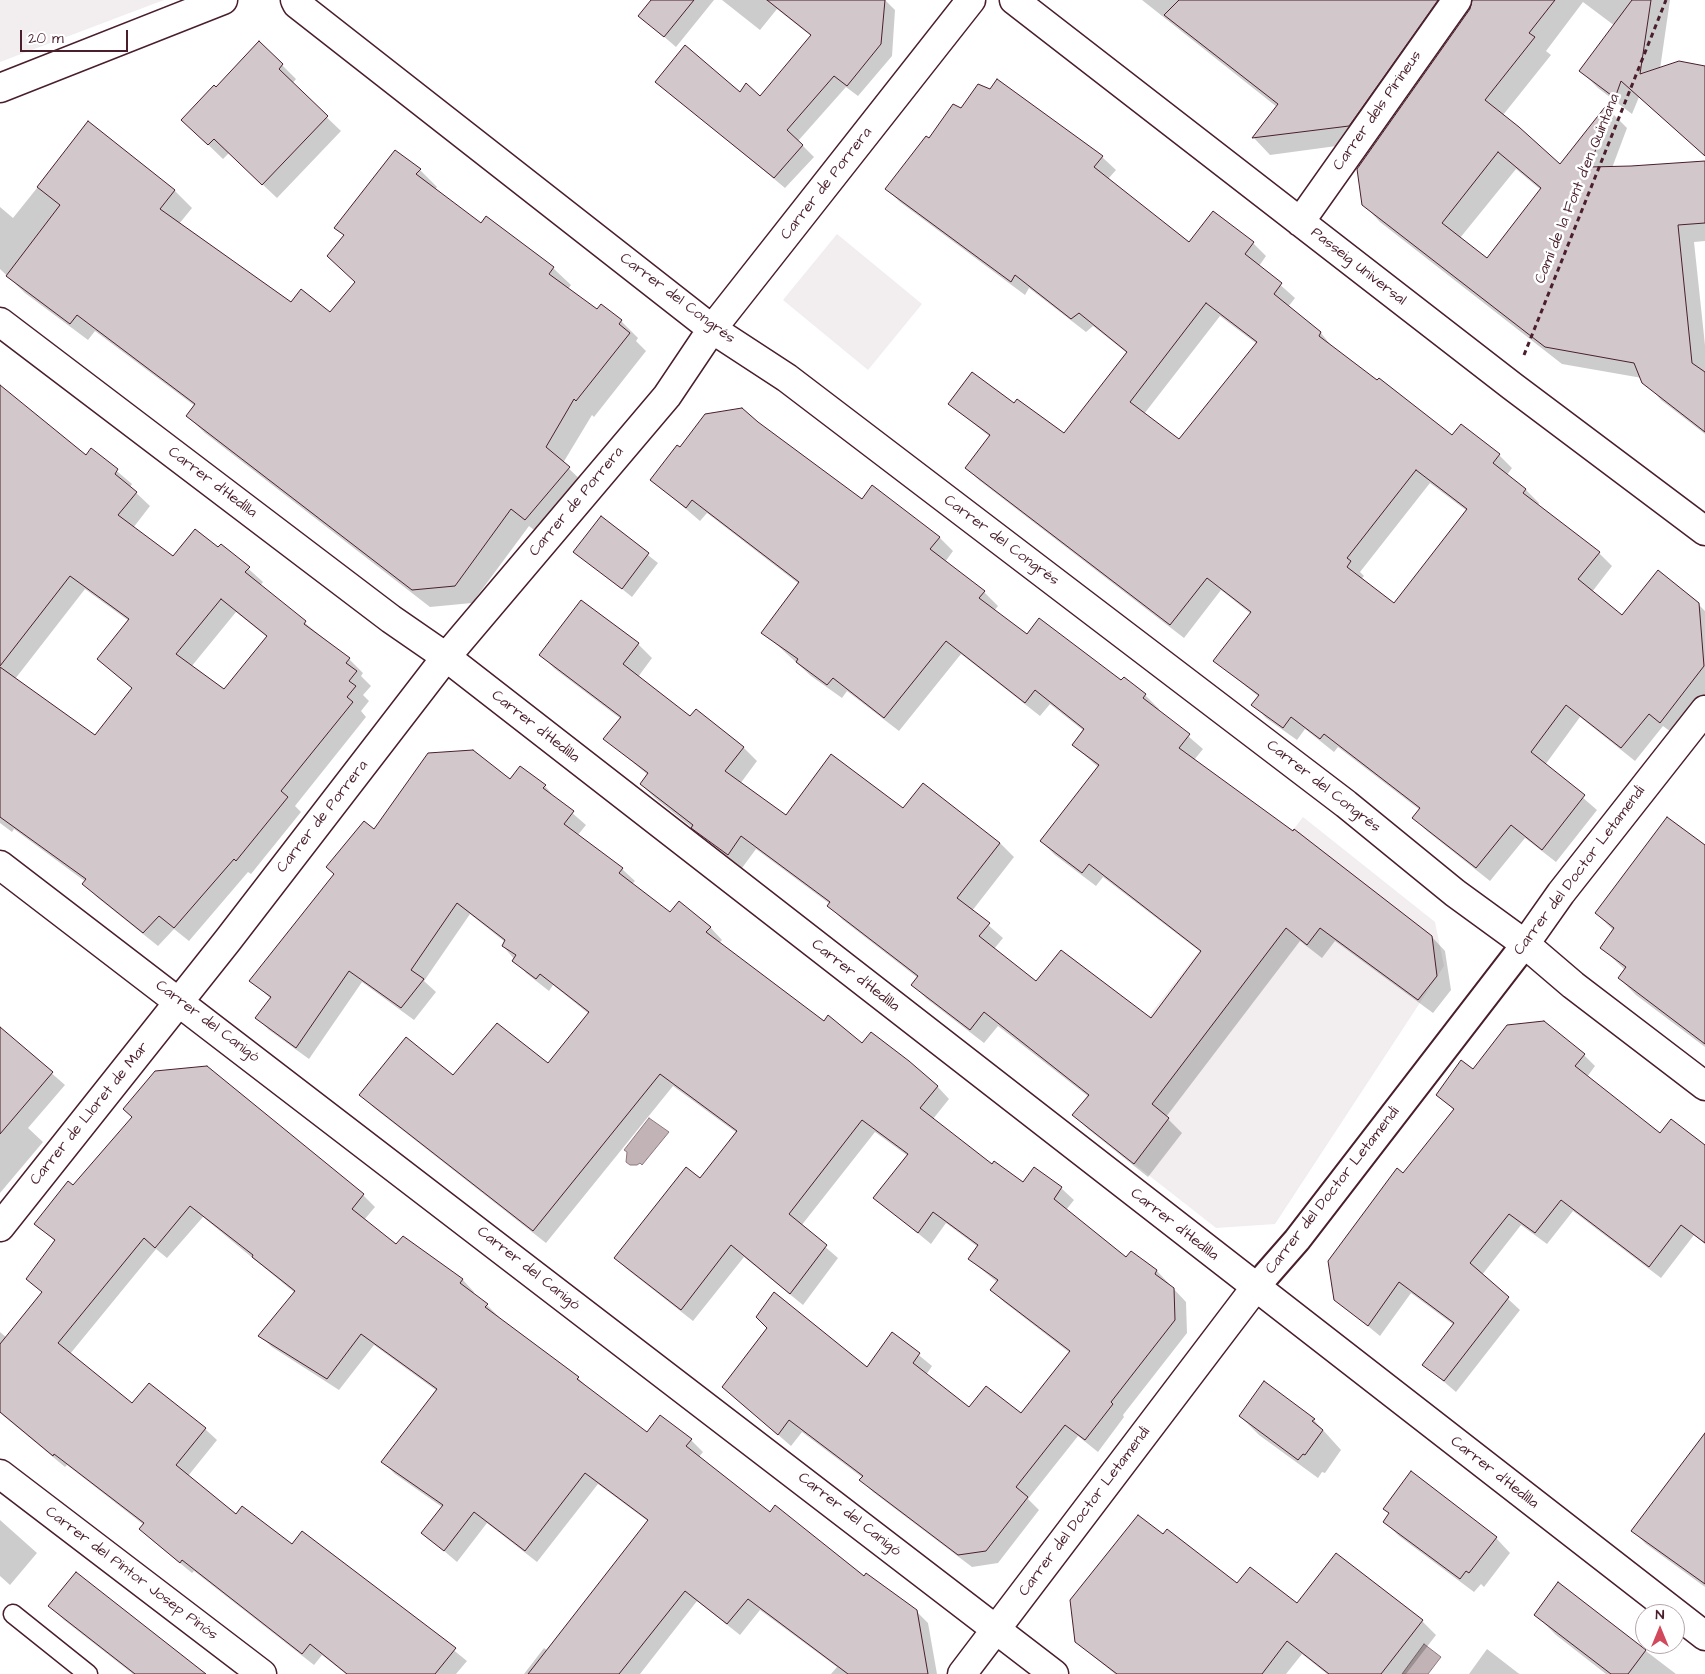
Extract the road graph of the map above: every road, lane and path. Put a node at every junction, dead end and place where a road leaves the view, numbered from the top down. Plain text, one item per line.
1 (223, 0) edge
2 (295, 0) edge
3 (971, 0) edge
4 (1014, 0) edge
5 (1457, 0) edge
6 (1666, 0) edge
7 (0, 88) edge
8 (1300, 222) junction
9 (0, 322) edge
10 (712, 329) junction
11 (1512, 386) junction
12 (1705, 531) edge
13 (446, 657) junction
14 (1705, 710) edge
15 (0, 865) edge
16 (1525, 944) junction
17 (180, 1002) junction
18 (1705, 1086) edge
19 (0, 1227) edge
20 (1256, 1288) junction
21 (0, 1474) edge
22 (13, 1614) dead end
23 (997, 1629) junction
24 (1705, 1636) edge
25 (88, 1674) edge
26 (262, 1674) edge
27 (962, 1674) edge
28 (1054, 1674) edge

1 - 7 street
2 - 10 street, Carrer del Congrés
3 - 10 street, Carrer de Porrera
4 - 8 street, Passeig Universal
5 - 8 street, Carrer dels Pirineus
6 - 11 path, Camí de la Font d'en Quintana
8 - 11 street, Passeig Universal
9 - 13 street, Carrer d'Hedilla
10 - 13 street, Carrer de Porrera
10 - 16 street, Carrer del Congrés
11 - 12 street, Passeig Universal
13 - 17 street, Carrer de Porrera
13 - 20 street, Carrer d'Hedilla
14 - 16 street, Carrer del Doctor Letamendi
15 - 17 street, Carrer del Canigó
16 - 18 street, Carrer del Congrés
16 - 20 street, Carrer del Doctor Letamendi
17 - 19 street, Carrer de Lloret de Mar
17 - 23 street, Carrer del Canigó
20 - 23 street, Carrer del Doctor Letamendi
20 - 24 street, Carrer d'Hedilla
21 - 26 street, Carrer del Pintor Josep Pinós
22 - 25 lane
23 - 27 street, Carrer del Doctor Letamendi
23 - 28 street, Carrer del Canigó

